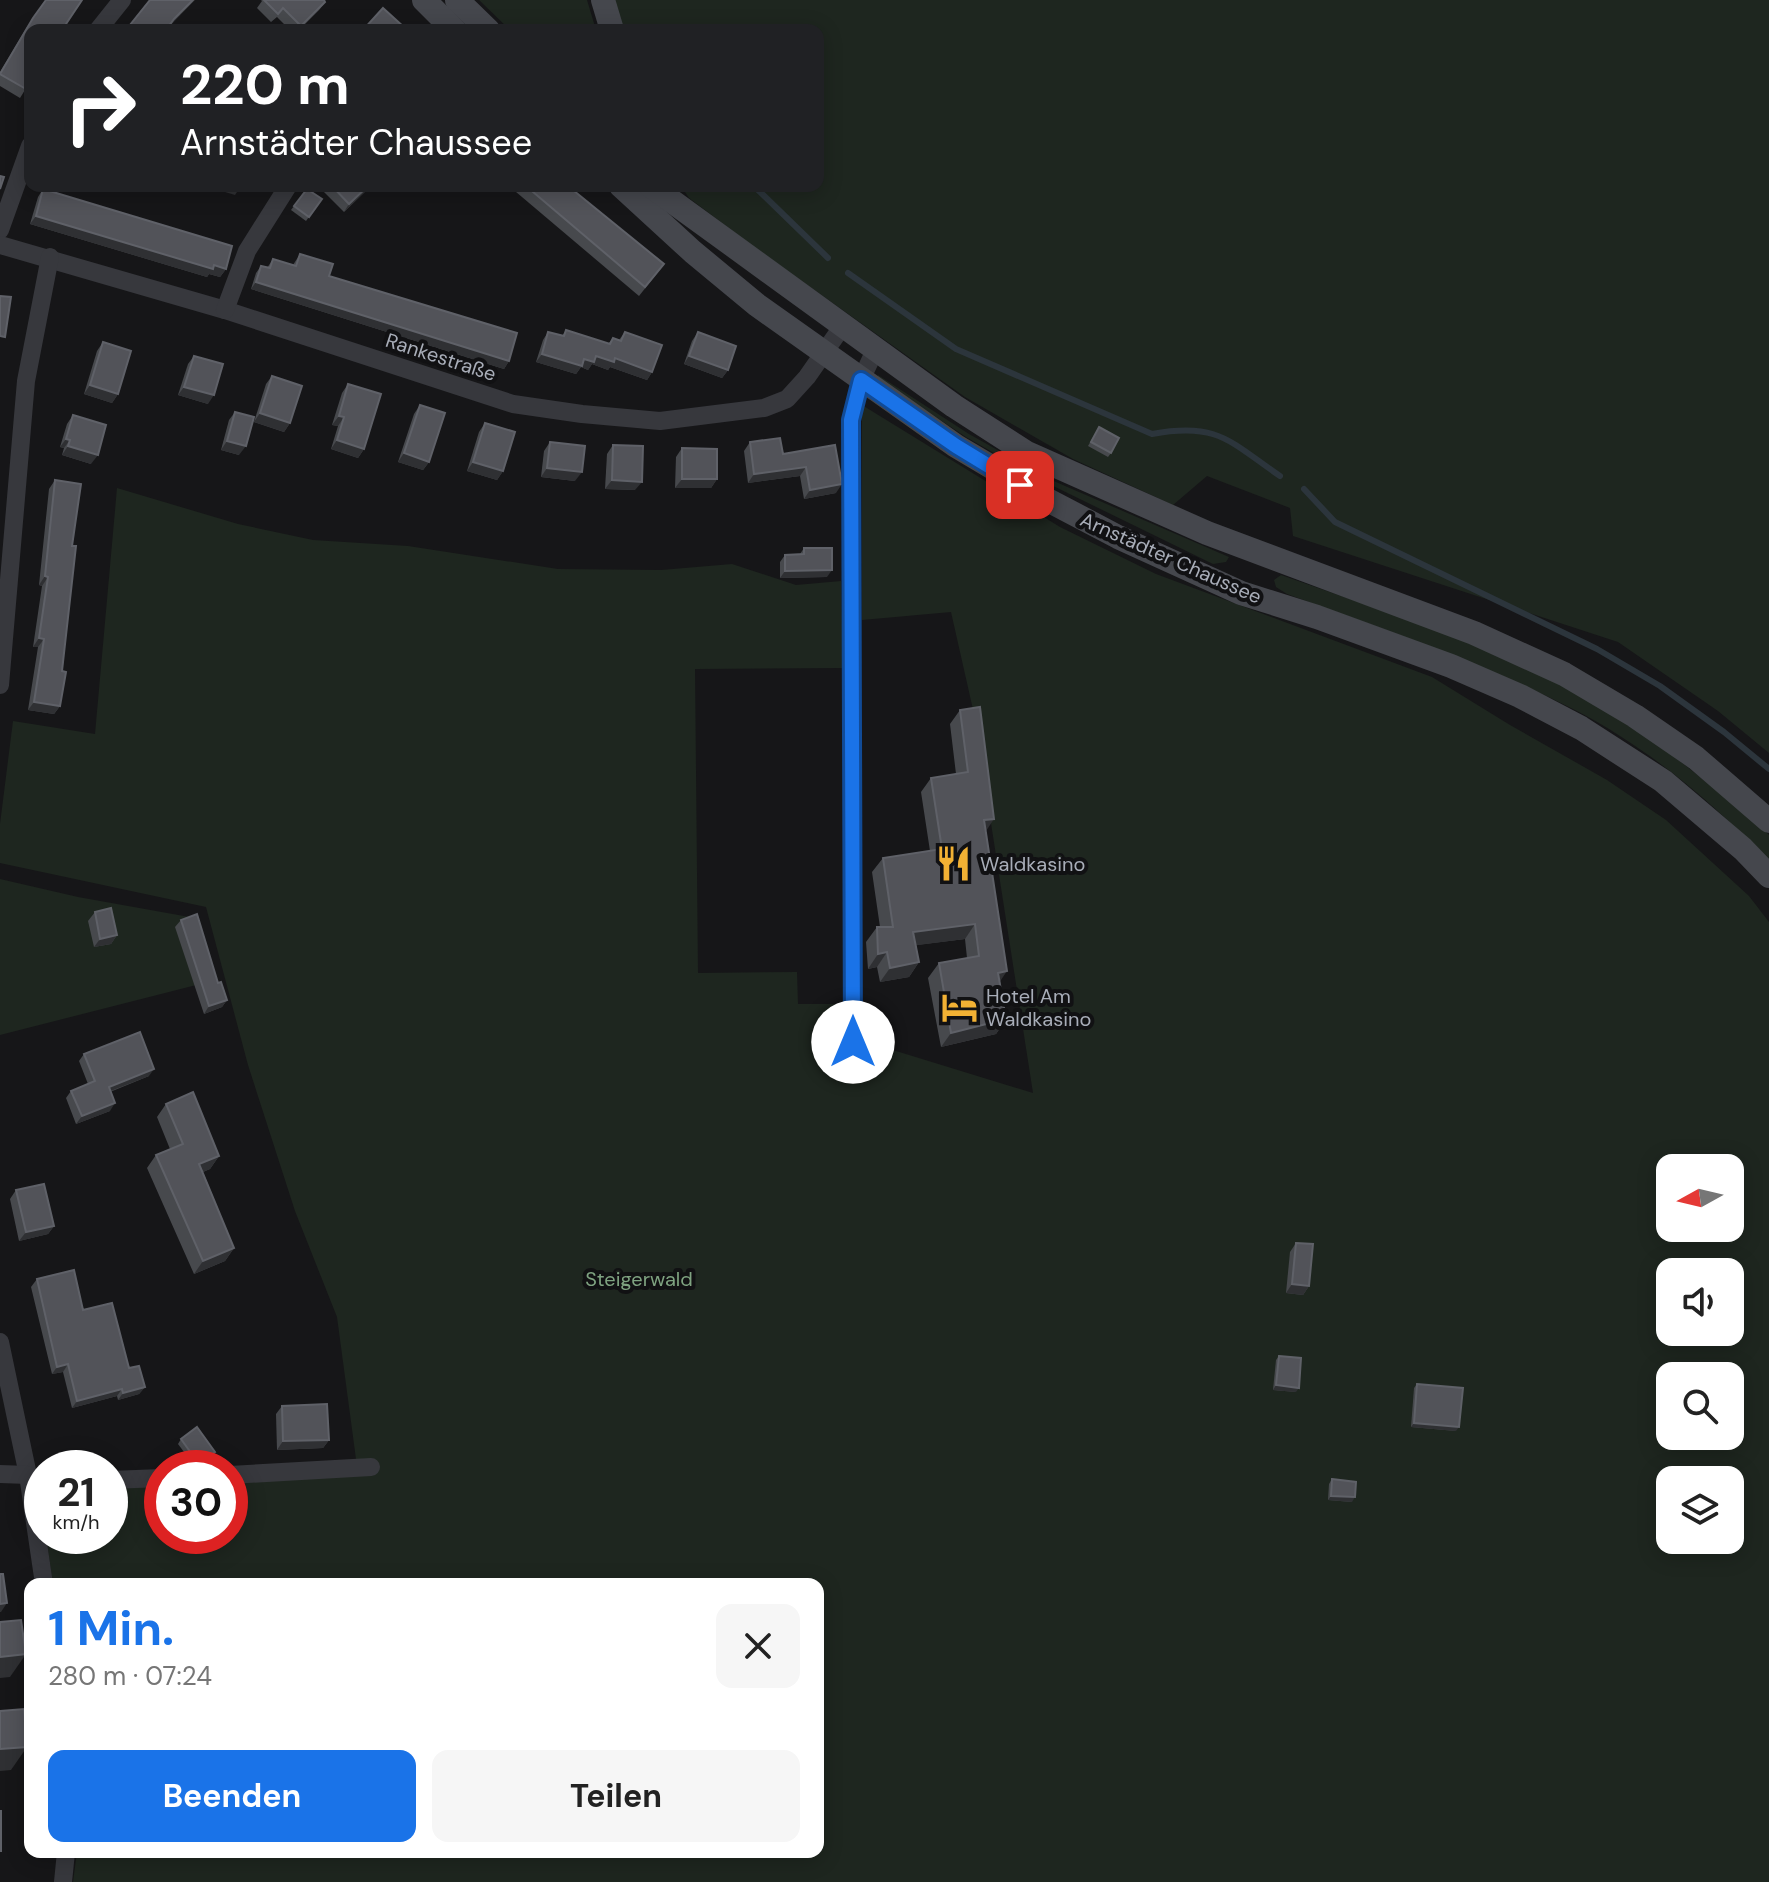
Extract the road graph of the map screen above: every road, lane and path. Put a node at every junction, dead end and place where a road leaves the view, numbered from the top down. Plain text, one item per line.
1 (122, 0) edge
2 (424, 0) edge
3 (457, 0) edge
4 (603, 0) edge
5 (103, 24) edge
6 (444, 24) edge
7 (482, 24) edge
8 (610, 24) edge
9 (24, 163) edge
10 (284, 192) edge
11 (651, 192) edge
12 (0, 230) edge
13 (0, 245) edge
14 (50, 257) junction
15 (225, 310) junction
16 (844, 324) junction
17 (876, 348) junction
18 (823, 352) junction
19 (861, 380) junction
20 (0, 685) edge
21 (1769, 821) edge
22 (1769, 876) edge
23 (853, 1042) dead end
24 (0, 1342) edge
25 (26, 1450) edge
26 (371, 1467) dead end
27 (0, 1474) edge
28 (248, 1474) edge
29 (24, 1479) edge
30 (41, 1554) edge
31 (43, 1578) edge
32 (65, 1858) edge
33 (63, 1882) edge

1 - 5 street
2 - 6 main road
3 - 7 main road
4 - 8 main road
9 - 12 street
10 - 15 street
11 - 16 main road, Arnstädter Chaussee
11 - 18 main road, Arnstädter Chaussee
13 - 14 street, Rankestraße
14 - 15 street, Rankestraße
14 - 20 street
15 - 18 street, Rankestraße
16 - 17 main road, Arnstädter Chaussee
16 - 18 street, Rankestraße
17 - 19 street
17 - 21 main road, Arnstädter Chaussee
18 - 19 main road, Arnstädter Chaussee
19 - 22 main road, Arnstädter Chaussee
19 - 23 street
24 - 25 street
26 - 28 street
27 - 29 street
30 - 31 street
32 - 33 street

